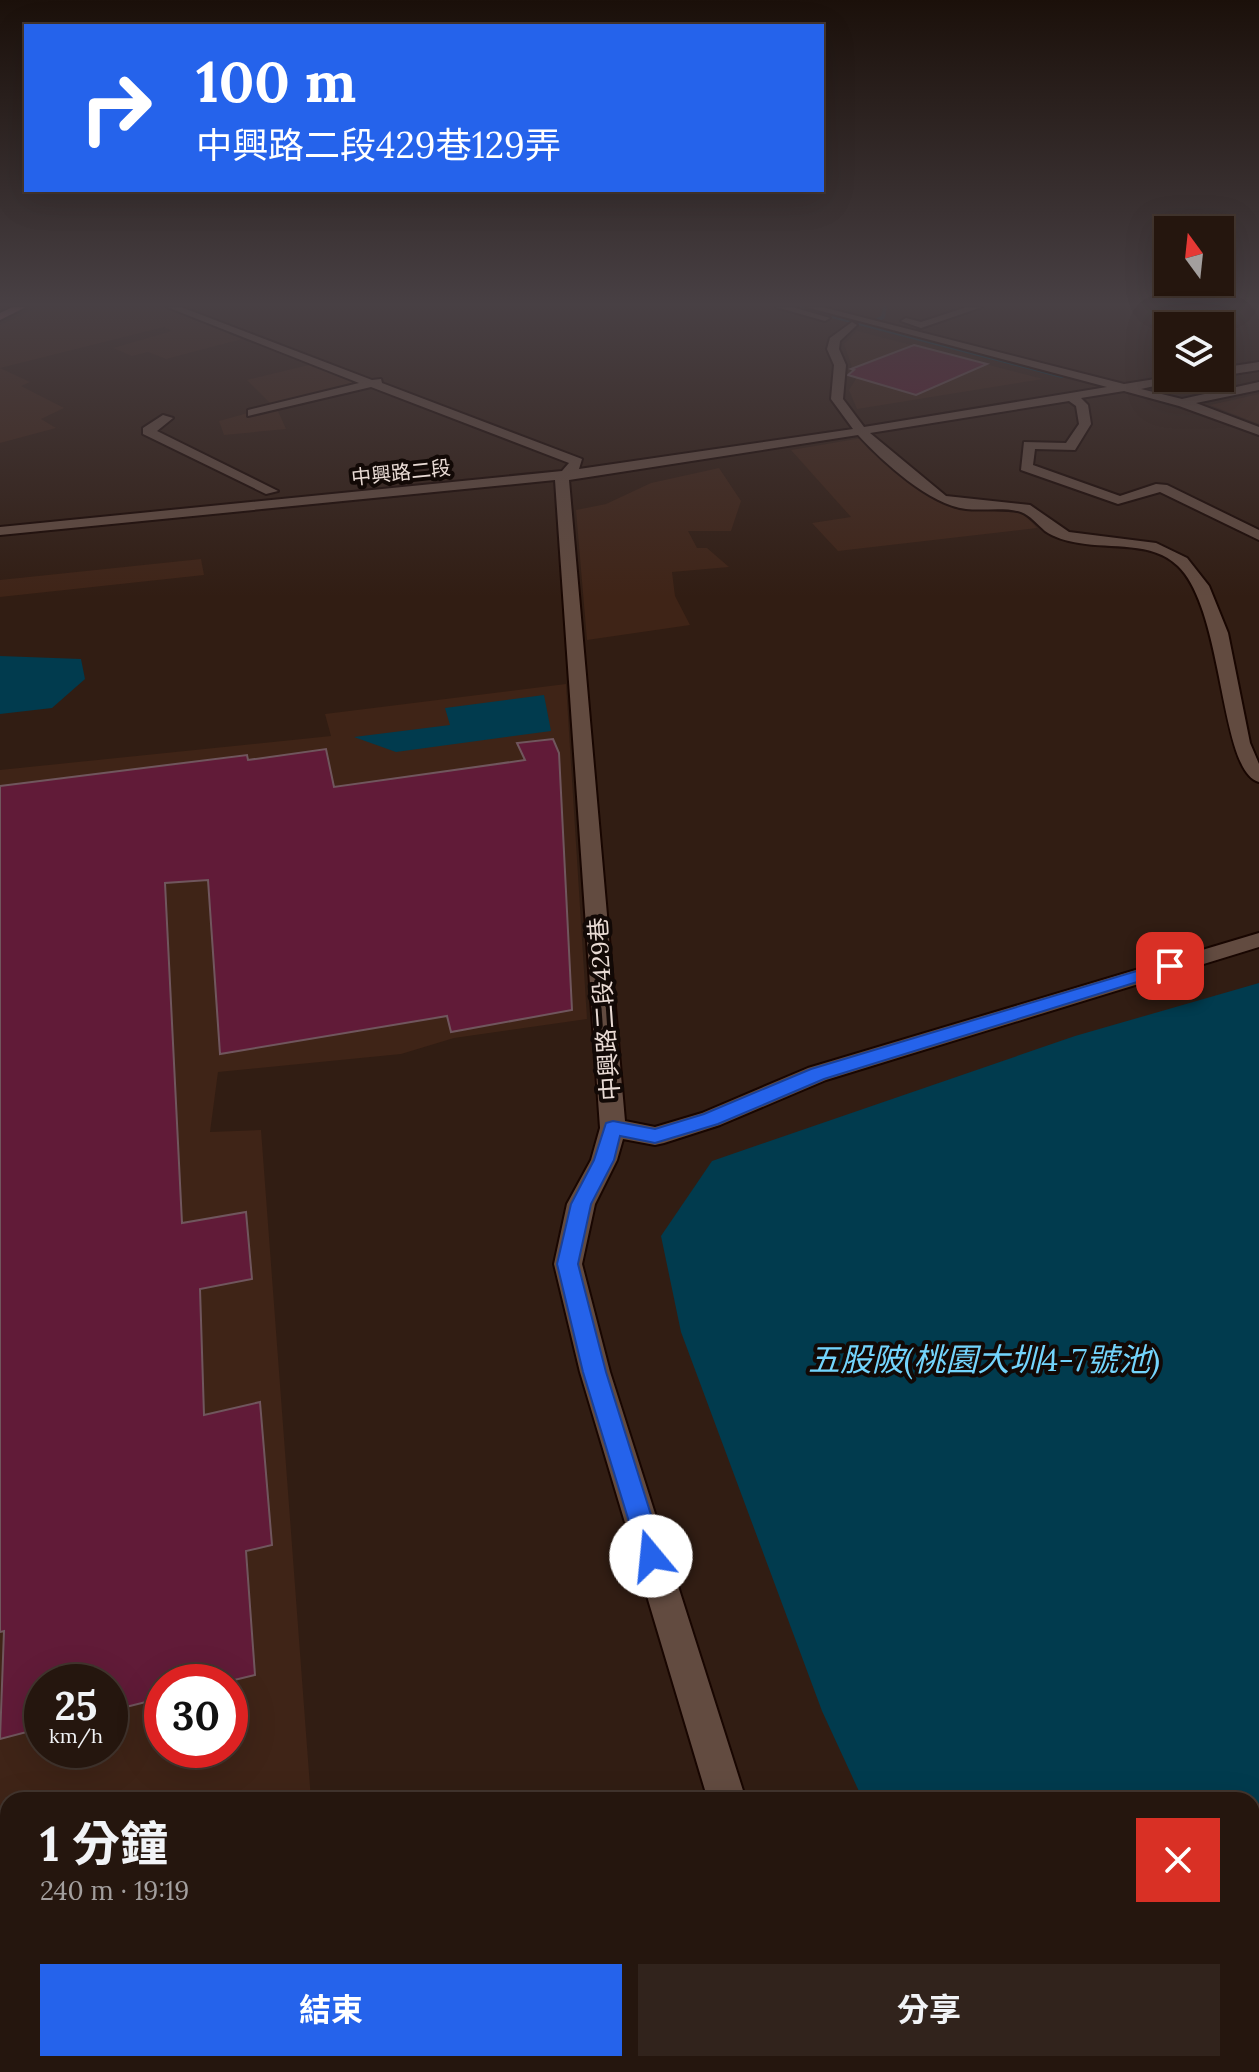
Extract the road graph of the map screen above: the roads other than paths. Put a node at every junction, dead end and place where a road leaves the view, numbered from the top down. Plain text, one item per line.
1 (290, 404) edge
2 (426, 404) edge
3 (840, 404) edge
4 (976, 404) edge
5 (1022, 404) edge
6 (1080, 404) edge
7 (1185, 404) edge
8 (252, 413) dead end
9 (167, 418) dead end
10 (856, 426) junction
11 (1259, 431) edge
12 (570, 468) junction
13 (271, 491) junction
14 (0, 518) edge
15 (0, 531) edge
16 (1259, 536) edge
17 (1259, 776) edge
18 (1259, 940) edge
19 (613, 1128) junction
20 (725, 1792) edge

1 - 8 street
2 - 12 street
3 - 10 street
4 - 10 street, 中興路二段
5 - 10 street, 中興路二段
6 - 16 street
7 - 11 street
9 - 13 street
10 - 12 street, 中興路二段
10 - 17 street
12 - 13 street, 中興路二段
12 - 15 street, 中興路二段
12 - 19 street, 中興路二段429巷
13 - 14 street, 中興路二段
18 - 19 street
19 - 20 street, 中興路二段429巷

